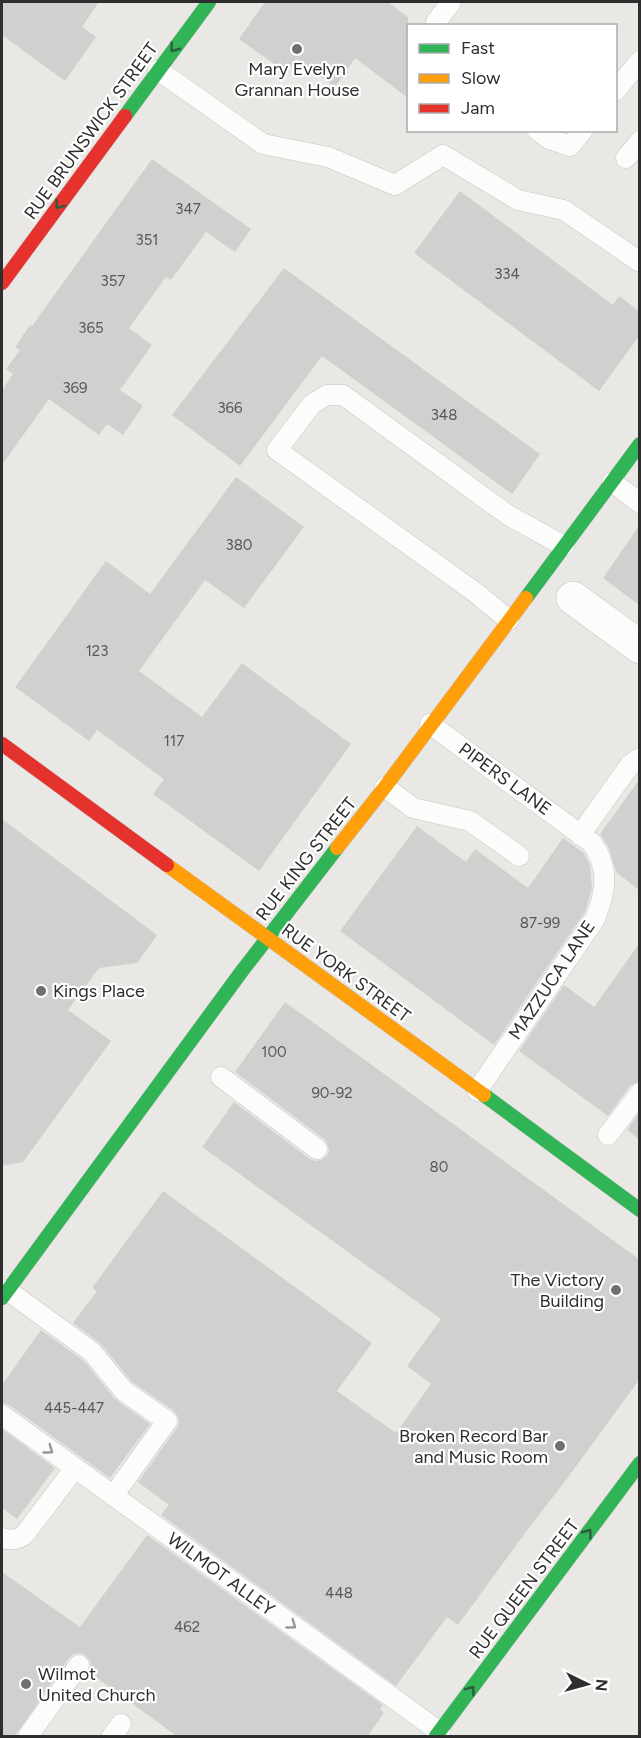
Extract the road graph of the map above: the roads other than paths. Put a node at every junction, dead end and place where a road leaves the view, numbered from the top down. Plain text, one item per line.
1 (209, 2) edge
2 (451, 2) edge
3 (436, 22) dead end
4 (639, 61) edge
5 (158, 70) junction
6 (617, 88) edge
7 (540, 132) edge
8 (581, 132) edge
9 (639, 141) edge
10 (626, 158) dead end
11 (639, 262) edge
12 (2, 283) edge
13 (639, 444) edge
14 (612, 482) junction
15 (639, 503) edge
16 (564, 546) junction
17 (573, 598) dead end
18 (509, 620) junction
19 (639, 647) edge
20 (430, 724) junction
21 (2, 744) edge
22 (639, 758) edge
23 (385, 786) junction
24 (580, 835) junction
25 (519, 856) dead end
26 (267, 938) junction
27 (221, 1077) dead end
28 (477, 1091) junction
29 (639, 1093) edge
30 (608, 1135) dead end
31 (317, 1149) dead end
32 (639, 1210) edge
33 (4, 1294) edge
34 (2, 1415) edge
35 (639, 1463) edge
36 (75, 1468) junction
37 (113, 1496) junction
38 (2, 1538) edge
39 (79, 1665) dead end
40 (438, 1734) edge
41 (28, 1737) edge

1 -> 5 main road, RUE BRUNSWICK STREET
2 - 3 lane
4 - 6 lane
5 - 11 lane
5 -> 12 main road, RUE BRUNSWICK STREET
7 - 8 lane
9 - 10 lane
13 - 14 main road, RUE KING STREET
14 - 15 lane
14 - 16 main road, RUE KING STREET
16 - 18 main road, RUE KING STREET
16 - 18 lane
17 - 19 street
18 - 20 main road, RUE KING STREET
20 - 23 main road, RUE KING STREET
20 - 24 lane, PIPERS LANE
21 - 26 main road, RUE YORK STREET
22 - 24 lane
23 - 25 lane
23 - 26 main road, RUE KING STREET
24 - 28 lane, MAZZUCA LANE
26 - 28 main road, RUE YORK STREET
26 - 33 main road, RUE KING STREET
27 - 31 lane
28 - 32 main road, RUE YORK STREET
29 - 30 lane
33 - 37 lane
34 -> 36 lane, WILMOT ALLEY
40 -> 35 main road, RUE QUEEN STREET
36 - 37 lane, WILMOT ALLEY
36 - 38 lane
37 -> 40 lane, WILMOT ALLEY
39 - 41 lane

